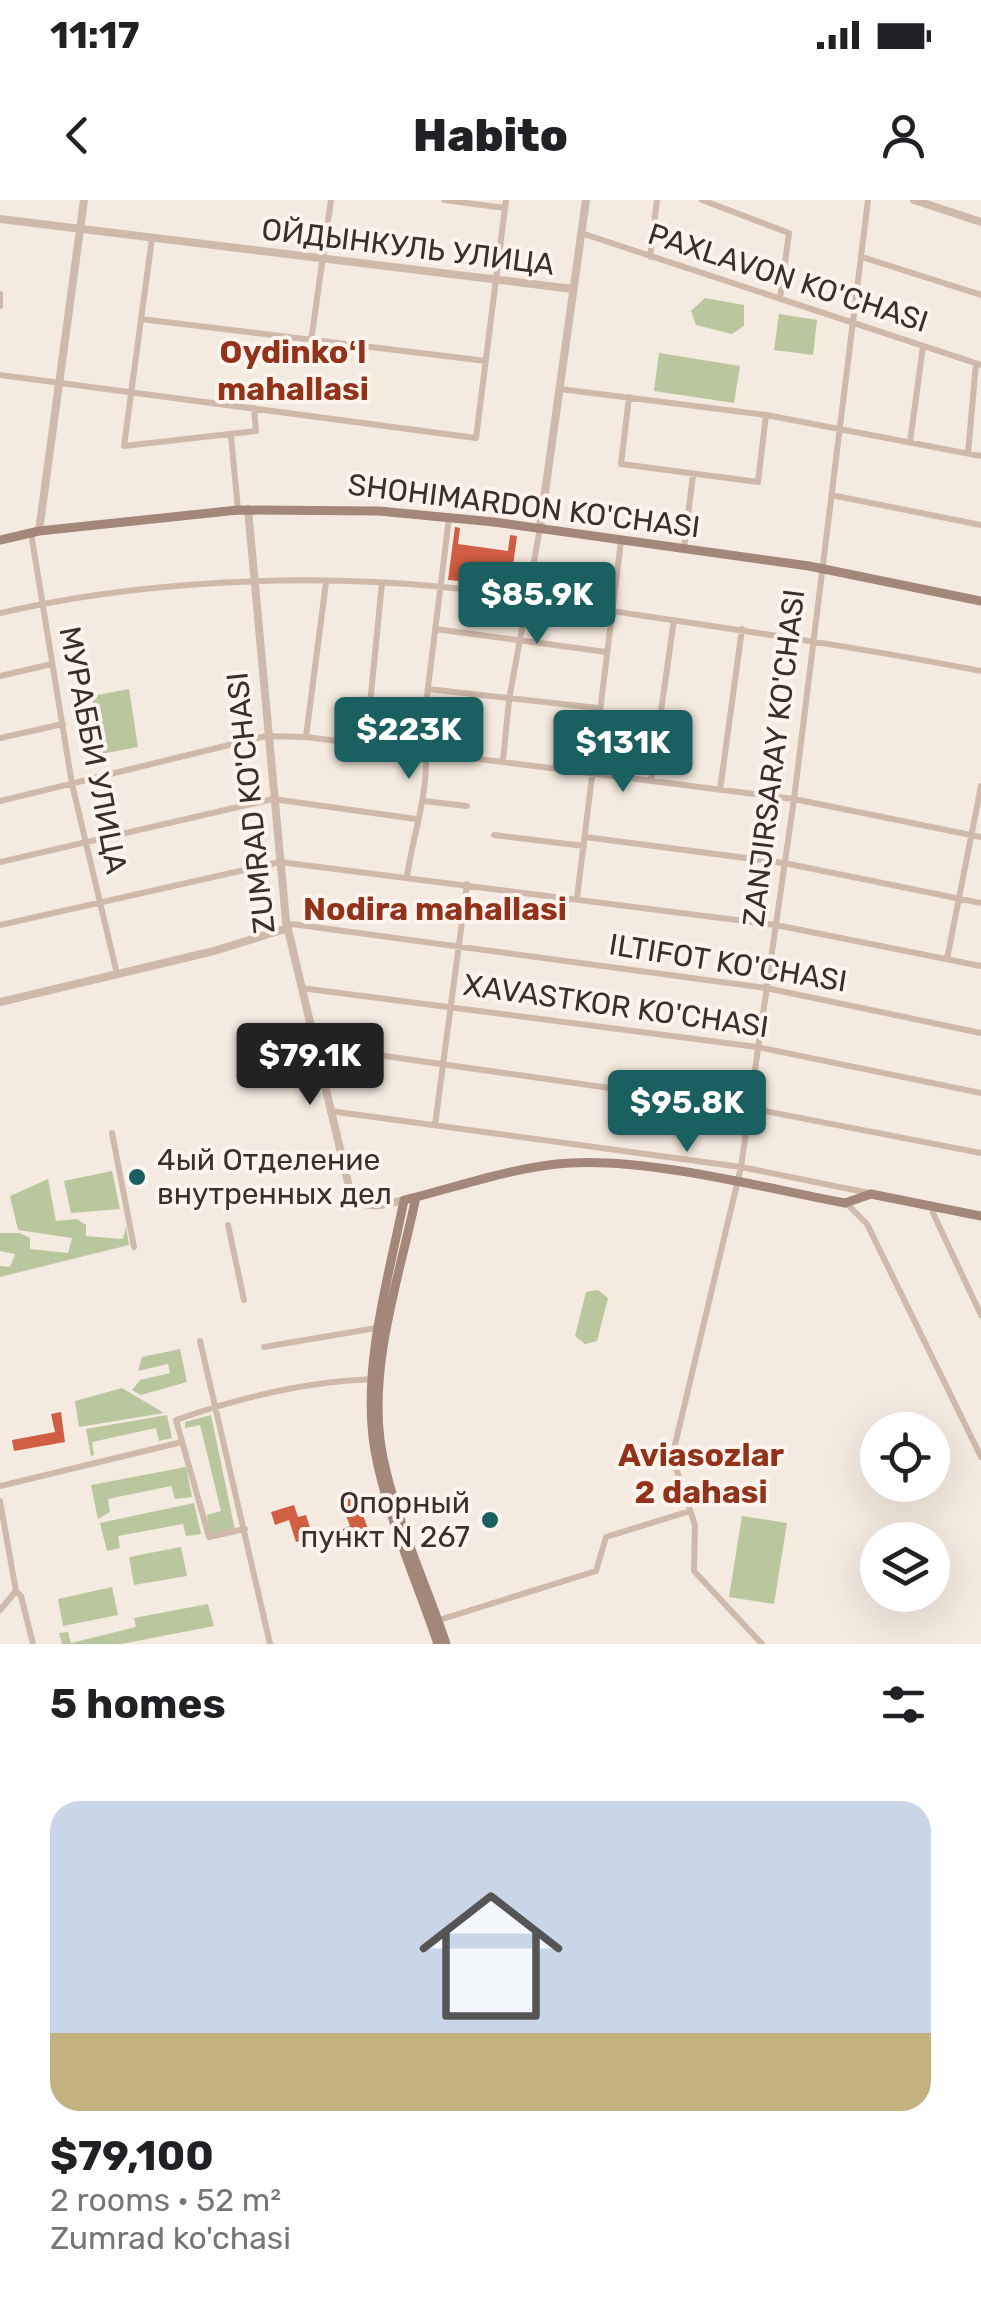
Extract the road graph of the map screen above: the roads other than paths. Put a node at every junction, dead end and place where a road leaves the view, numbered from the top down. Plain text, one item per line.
1 (84, 200) edge
2 (331, 200) edge
3 (444, 200) edge
4 (586, 200) edge
5 (657, 200) edge
6 (702, 200) edge
7 (868, 200) edge
8 (914, 200) edge
9 (723, 203) edge
10 (506, 204) edge
11 (0, 220) edge
12 (981, 222) edge
13 (80, 229) junction
14 (581, 234) junction
15 (152, 238) junction
16 (862, 256) junction
17 (650, 257) junction
18 (324, 260) junction
19 (497, 281) junction
20 (573, 289) junction
21 (0, 294) edge
22 (981, 295) edge
23 (780, 299) junction
24 (0, 306) edge
25 (141, 319) junction
26 (852, 322) junction
27 (311, 340) junction
28 (923, 346) junction
29 (486, 361) junction
30 (979, 364) edge
31 (0, 375) edge
32 (59, 383) junction
33 (560, 389) junction
34 (132, 392) junction
35 (629, 397) junction
36 (254, 408) junction
37 (766, 415) junction
38 (839, 428) junction
39 (231, 436) junction
40 (910, 442) junction
41 (968, 454) junction
42 (981, 456) edge
43 (693, 475) junction
44 (831, 495) junction
45 (243, 510) junction
46 (450, 517) junction
47 (981, 525) edge
48 (540, 528) junction
49 (35, 532) junction
50 (0, 540) edge
51 (621, 541) junction
52 (684, 549) junction
53 (821, 568) junction
54 (254, 580) junction
55 (326, 582) junction
56 (382, 583) junction
57 (441, 586) junction
58 (528, 597) junction
59 (981, 601) edge
60 (41, 604) junction
61 (610, 611) junction
62 (0, 613) edge
63 (674, 620) junction
64 (435, 629) junction
65 (742, 630) junction
66 (813, 639) junction
67 (520, 642) junction
68 (606, 652) junction
69 (52, 664) junction
70 (981, 672) edge
71 (0, 676) edge
72 (428, 690) junction
73 (509, 700) junction
74 (598, 708) junction
75 (63, 724) junction
76 (266, 736) junction
77 (306, 737) junction
78 (0, 738) edge
79 (366, 744) junction
80 (423, 752) junction
81 (503, 761) junction
82 (592, 772) junction
83 (652, 780) junction
84 (72, 784) junction
85 (981, 786) edge
86 (720, 790) junction
87 (273, 798) junction
88 (794, 799) junction
89 (0, 801) edge
90 (424, 801) junction
91 (467, 806) dead end
92 (416, 819) junction
93 (972, 834) junction
94 (494, 835) dead end
95 (585, 836) junction
96 (981, 836) edge
97 (86, 841) junction
98 (584, 846) junction
99 (0, 862) edge
100 (280, 862) junction
101 (784, 863) junction
102 (408, 877) junction
103 (467, 884) junction
104 (577, 898) junction
105 (959, 898) junction
106 (101, 902) junction
107 (981, 903) edge
108 (0, 925) edge
109 (776, 925) junction
110 (288, 928) junction
111 (458, 946) junction
112 (947, 959) junction
113 (981, 966) edge
114 (117, 974) junction
115 (301, 988) junction
116 (766, 988) junction
117 (0, 1002) edge
118 (450, 1006) junction
119 (981, 1033) edge
120 (315, 1046) junction
121 (757, 1047) junction
122 (441, 1065) junction
123 (981, 1093) edge
124 (749, 1108) junction
125 (330, 1111) junction
126 (435, 1124) junction
127 (112, 1133) dead end
128 (981, 1153) edge
129 (740, 1167) junction
130 (738, 1183) junction
131 (871, 1194) junction
132 (416, 1197) junction
133 (404, 1200) junction
134 (845, 1203) junction
135 (934, 1207) junction
136 (981, 1216) edge
137 (228, 1225) dead end
138 (134, 1246) dead end
139 (244, 1300) dead end
140 (981, 1315) edge
141 (384, 1327) junction
142 (200, 1341) dead end
143 (264, 1347) dead end
144 (378, 1379) junction
145 (214, 1406) junction
146 (182, 1442) junction
147 (981, 1457) edge
148 (0, 1486) edge
149 (0, 1501) edge
150 (690, 1512) junction
151 (245, 1529) junction
152 (16, 1591) junction
153 (0, 1610) edge
154 (434, 1622) junction
155 (33, 1644) edge
156 (270, 1644) edge
157 (438, 1644) edge
158 (446, 1644) edge
159 (762, 1644) edge

1 - 13 street
2 - 18 street
3 - 10 street
4 - 14 street
5 - 17 street
6 - 9 street
7 - 16 street, ZANJIRSARAY KO'CHASI
8 - 12 street
9 - 23 street
10 - 19 street
11 - 13 street, ОЙДЫНКУЛЬ УЛИЦА
13 - 15 street, ОЙДЫНКУЛЬ УЛИЦА
13 - 32 street
14 - 17 street, PAXLAVON KO'CHASI
14 - 20 street
15 - 18 street, ОЙДЫНКУЛЬ УЛИЦА
15 - 25 street
16 - 22 street
16 - 26 street, ZANJIRSARAY KO'CHASI
17 - 23 street, PAXLAVON KO'CHASI
18 - 19 street, ОЙДЫНКУЛЬ УЛИЦА
18 - 27 street
19 - 20 street, ОЙДЫНКУЛЬ УЛИЦА
19 - 29 street
20 - 33 street
21 - 24 street
23 - 26 street, PAXLAVON KO'CHASI
25 - 27 street
25 - 34 street
26 - 28 street, PAXLAVON KO'CHASI
26 - 38 street, ZANJIRSARAY KO'CHASI
27 - 29 street
28 - 30 street, PAXLAVON KO'CHASI
28 - 40 street
29 - 36 street
30 - 41 street
31 - 32 street
32 - 34 street
32 - 49 street
33 - 35 street
33 - 48 street
34 - 36 street
34 - 39 street
35 - 37 street
35 - 43 street
36 - 39 street
37 - 38 street
37 - 43 street
38 - 40 street
38 - 44 street, ZANJIRSARAY KO'CHASI
39 - 45 street
40 - 41 street
41 - 42 street
43 - 52 street
44 - 47 street
44 - 53 street, ZANJIRSARAY KO'CHASI
45 - 46 main road, SHOHIMARDON KO'CHASI
45 - 49 main road, SHOHIMARDON KO'CHASI
45 - 54 street, ZUMRAD KO'CHASI
46 - 48 main road, SHOHIMARDON KO'CHASI
46 - 57 street
48 - 51 main road, SHOHIMARDON KO'CHASI
48 - 58 street
49 - 50 main road, SHOHIMARDON KO'CHASI
49 - 60 street, МУРАББИ УЛИЦА
51 - 52 main road, SHOHIMARDON KO'CHASI
51 - 61 street
52 - 53 main road, SHOHIMARDON KO'CHASI
53 - 59 main road, SHOHIMARDON KO'CHASI
53 - 66 street, ZANJIRSARAY KO'CHASI
54 - 55 street
54 - 60 street
54 - 76 street, ZUMRAD KO'CHASI
55 - 56 street
55 - 77 street
56 - 57 street
56 - 79 street
57 - 58 street
57 - 64 street
58 - 61 street
58 - 67 street
60 - 62 street
60 - 69 street, МУРАББИ УЛИЦА
61 - 63 street
61 - 68 street
63 - 65 street
63 - 83 street
64 - 67 street
64 - 72 street
65 - 66 street
65 - 86 street
66 - 70 street
66 - 88 street, ZANJIRSARAY KO'CHASI
67 - 68 street
67 - 73 street
68 - 74 street
69 - 71 street
69 - 75 street, МУРАББИ УЛИЦА
72 - 73 street
72 - 80 street
73 - 74 street
73 - 81 street
74 - 82 street
75 - 78 street
75 - 84 street, МУРАББИ УЛИЦА
76 - 77 street
76 - 84 street
76 - 87 street, ZUMRAD KO'CHASI
77 - 79 street
79 - 80 street
80 - 81 street
80 - 90 street
81 - 82 street
82 - 83 street
82 - 95 street
83 - 86 street
84 - 89 street
84 - 97 street, МУРАББИ УЛИЦА
85 - 93 street
86 - 88 street
87 - 92 street
87 - 97 street
87 - 100 street, ZUMRAD KO'CHASI
88 - 93 street
88 - 101 street, ZANJIRSARAY KO'CHASI
90 - 91 street
90 - 92 street
92 - 102 street
93 - 96 street
93 - 105 street
94 - 98 street
95 - 98 street
95 - 101 street
97 - 99 street
97 - 106 street, МУРАББИ УЛИЦА
98 - 104 street
100 - 102 street
100 - 106 street
100 - 110 street, ZUMRAD KO'CHASI
101 - 105 street
101 - 109 street, ZANJIRSARAY KO'CHASI
102 - 103 street
103 - 104 street
103 - 111 street
104 - 109 street
105 - 107 street
105 - 112 street
106 - 108 street
106 - 114 street, МУРАББИ УЛИЦА
109 - 112 street
109 - 116 street, ZANJIRSARAY KO'CHASI
110 - 111 street, ILTIFOT KO'CHASI
110 - 114 street, ILTIFOT KO'CHASI
110 - 115 street, ZUMRAD KO'CHASI
111 - 116 street, ILTIFOT KO'CHASI
111 - 118 street
112 - 113 street
114 - 117 street, ILTIFOT KO'CHASI
115 - 118 street, XAVASTKOR KO'CHASI
115 - 120 street, ZUMRAD KO'CHASI
116 - 119 street, ILTIFOT KO'CHASI
116 - 121 street, ZANJIRSARAY KO'CHASI
118 - 121 street, XAVASTKOR KO'CHASI
118 - 122 street
120 - 122 street
120 - 125 street, ZUMRAD KO'CHASI
121 - 123 street, XAVASTKOR KO'CHASI
121 - 124 street, ZANJIRSARAY KO'CHASI
122 - 124 street
122 - 126 street
124 - 128 street
124 - 129 street, ZANJIRSARAY KO'CHASI
125 - 126 street
125 - 133 street, ZUMRAD KO'CHASI
126 - 129 street
127 - 138 street
129 - 130 street, ZANJIRSARAY KO'CHASI
129 - 131 street
130 - 132 main road, ZUMRAD KO'CHASI
130 - 134 main road, ZUMRAD KO'CHASI
130 - 150 street, ZANJIRSARAY KO'CHASI
131 - 134 main road
131 - 135 main road
132 - 133 main road, ZUMRAD KO'CHASI
132 - 141 main road
133 - 141 main road
134 - 147 street
135 - 136 main road
135 - 140 street
137 - 139 street
141 - 143 street
141 - 144 main road
142 - 145 street
144 - 145 street
144 - 154 main road
145 - 146 street
145 - 151 street
146 - 148 street
146 - 151 street
149 - 152 street
150 - 154 street
150 - 159 street, ZANJIRSARAY KO'CHASI
151 - 156 street
152 - 153 street
152 - 155 street
154 - 157 main road
154 - 158 main road

